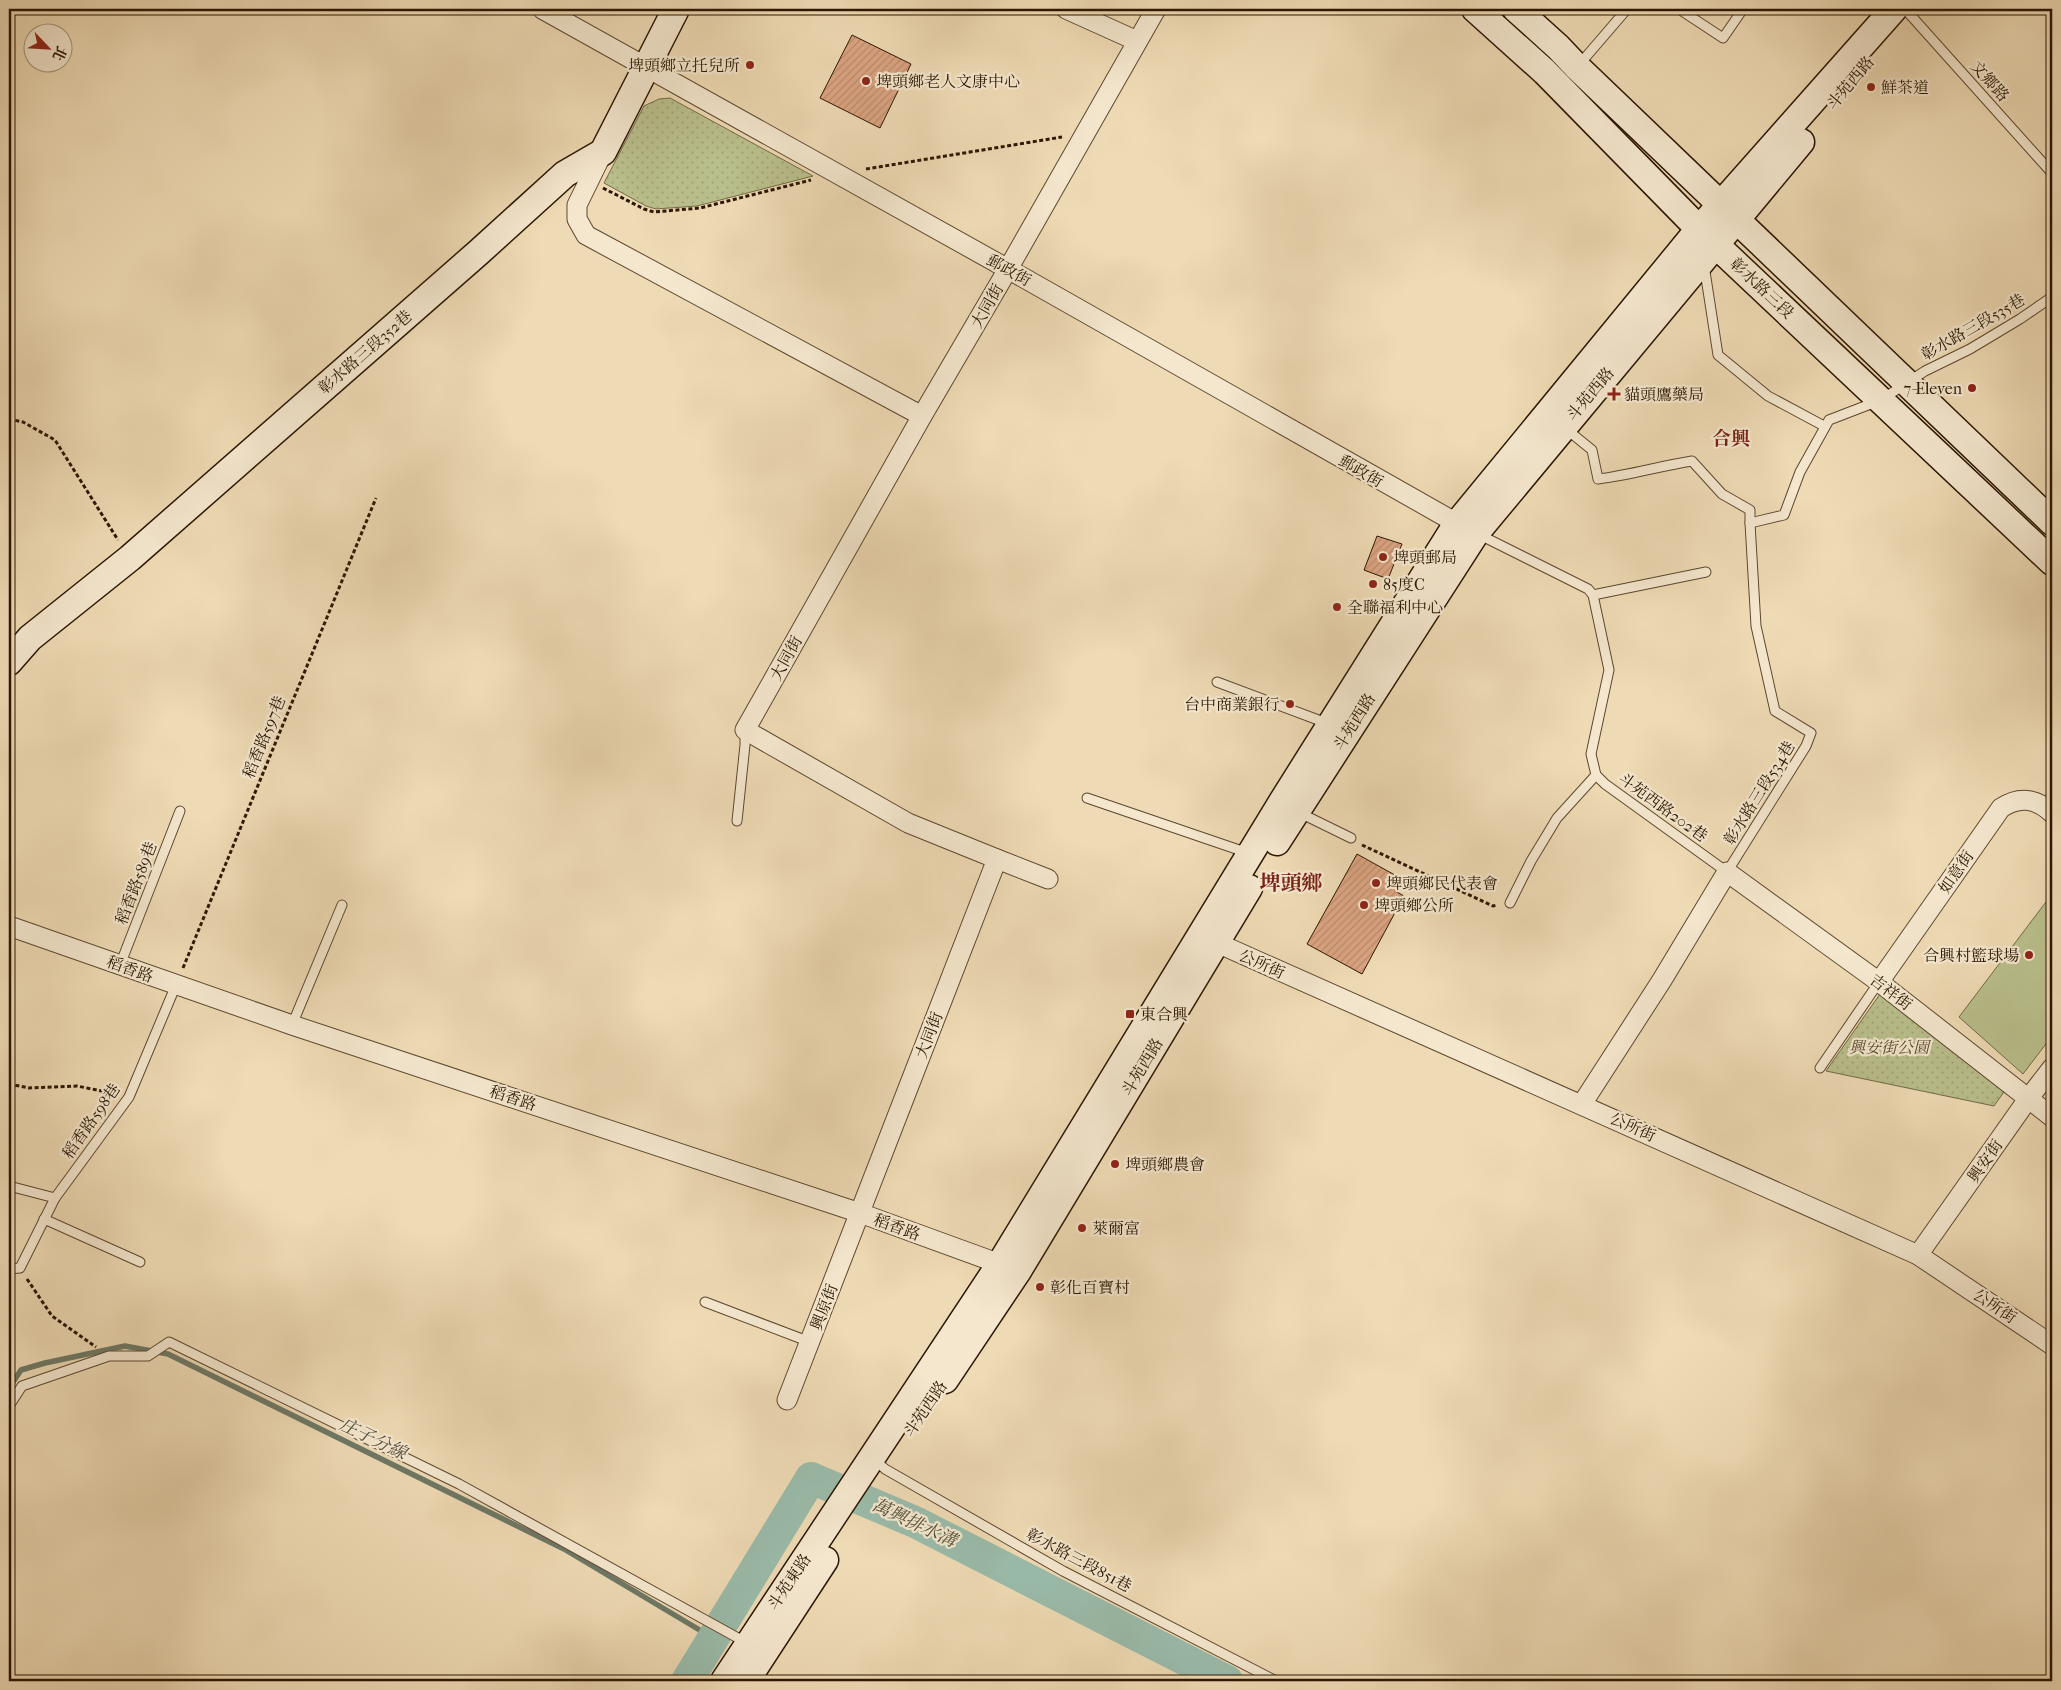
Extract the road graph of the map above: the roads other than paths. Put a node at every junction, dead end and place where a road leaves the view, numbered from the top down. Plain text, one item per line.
1 (542, 9) edge
2 (676, 9) edge
3 (1066, 9) edge
4 (1156, 9) edge
5 (1476, 9) edge
6 (1627, 9) edge
7 (1678, 9) edge
8 (1743, 9) edge
9 (1905, 10) edge
10 (1521, 13) edge
11 (1508, 38) junction
12 (1137, 41) junction
13 (646, 65) junction
14 (1577, 67) junction
15 (603, 152) junction
16 (2052, 173) edge
17 (1728, 213) junction
18 (1705, 243) junction
19 (1008, 269) junction
20 (2052, 296) edge
21 (1907, 382) junction
22 (1881, 400) junction
23 (922, 416) junction
24 (1564, 426) junction
25 (1824, 426) junction
26 (2052, 522) edge
27 (1750, 524) junction
28 (1466, 529) junction
29 (2052, 562) edge
30 (1706, 572) dead end
31 (1593, 596) junction
32 (9, 662) edge
33 (1217, 682) dead end
34 (1330, 724) junction
35 (745, 730) junction
36 (1596, 774) junction
37 (1087, 798) dead end
38 (1290, 805) junction
39 (180, 811) dead end
40 (2052, 813) edge
41 (737, 821) dead end
42 (1351, 838) road end
43 (1250, 854) junction
44 (997, 859) junction
45 (1727, 872) junction
46 (1048, 879) dead end
47 (1510, 903) road end
48 (342, 905) dead end
49 (9, 926) edge
50 (1208, 940) junction
51 (120, 965) junction
52 (1879, 982) junction
53 (176, 985) junction
54 (292, 1025) junction
55 (1820, 1068) dead end
56 (2052, 1068) edge
57 (2028, 1099) junction
58 (1582, 1104) junction
59 (2052, 1116) edge
60 (9, 1186) edge
61 (55, 1198) junction
62 (860, 1213) junction
63 (44, 1219) junction
64 (1918, 1255) junction
65 (140, 1262) dead end
66 (1009, 1268) junction
67 (9, 1269) edge
68 (705, 1302) dead end
69 (810, 1342) junction
70 (2052, 1345) edge
71 (787, 1400) dead end
72 (9, 1406) edge
73 (879, 1463) junction
74 (862, 1487) junction
75 (748, 1643) junction
76 (724, 1681) edge
77 (746, 1681) edge
78 (1276, 1681) edge

1 - 13 street, 郵政街
2 - 13 main road
3 - 12 street
4 - 12 street, 大同街
5 - 11 main road, 彰水路三段
6 - 14 lane
7 - 8 lane
9 - 16 lane, 文鄉路
9 - 17 main road, 斗苑西路
10 - 11 main road
10 - 14 main road, 彰水路三段
11 - 18 main road, 彰水路三段
12 - 19 street, 大同街
13 - 15 main road
13 - 19 street, 郵政街
14 - 17 main road, 彰水路三段
15 - 23 street
15 - 32 main road, 彰水路三段352巷
17 - 18 main road, 斗苑西路
17 - 21 main road, 彰水路三段
18 - 22 main road, 彰水路三段
18 - 24 main road, 斗苑西路
18 - 25 lane
18 - 28 main road, 斗苑西路
19 - 23 street, 大同街
19 - 28 street, 郵政街
20 - 21 lane, 彰水路三段535巷
21 - 22 lane
21 - 26 main road, 彰水路三段
22 - 25 lane
22 - 29 main road, 彰水路三段
23 - 35 street, 大同街
24 - 27 lane
24 - 28 main road, 斗苑西路
25 - 27 lane
27 - 45 lane, 彰水路三段534巷
28 - 31 lane
28 - 34 main road, 斗苑西路
28 - 38 main road, 斗苑西路
30 - 31 lane
31 - 36 lane, 斗苑西路202巷
33 - 34 lane
34 - 38 main road, 斗苑西路
35 - 41 lane
35 - 44 street
36 - 45 lane, 斗苑西路202巷
36 - 47 lane
37 - 43 lane
38 - 42 lane
38 - 43 main road, 斗苑西路
38 - 50 main road, 斗苑西路
39 - 51 lane, 稻香路589巷
40 - 52 street, 如意街
43 - 50 main road, 斗苑西路
44 - 46 street
44 - 62 street, 大同街
45 - 52 street, 吉祥街
45 - 58 street
48 - 54 lane
49 - 51 street, 稻香路
50 - 58 street, 公所街
50 - 66 main road, 斗苑西路
51 - 53 street, 稻香路
52 - 55 lane
52 - 57 street, 吉祥街
53 - 54 street, 稻香路
53 - 61 lane, 稻香路598巷
54 - 62 street, 稻香路
56 - 57 street, 興安街
57 - 59 street, 吉祥街
57 - 64 street, 興安街
58 - 64 street, 公所街
60 - 61 lane
61 - 63 lane, 稻香路598巷
62 - 66 street, 稻香路
62 - 69 street, 興原街
63 - 65 lane
63 - 67 lane, 稻香路598巷
64 - 70 street, 公所街
66 - 73 main road, 斗苑西路
68 - 69 lane
69 - 71 street, 興原街
72 - 75 lane
73 - 74 main road, 斗苑西路
73 - 78 lane, 彰水路三段851巷
74 - 75 main road, 斗苑東路
74 - 77 main road, 斗苑東路
75 - 76 main road, 斗苑東路

